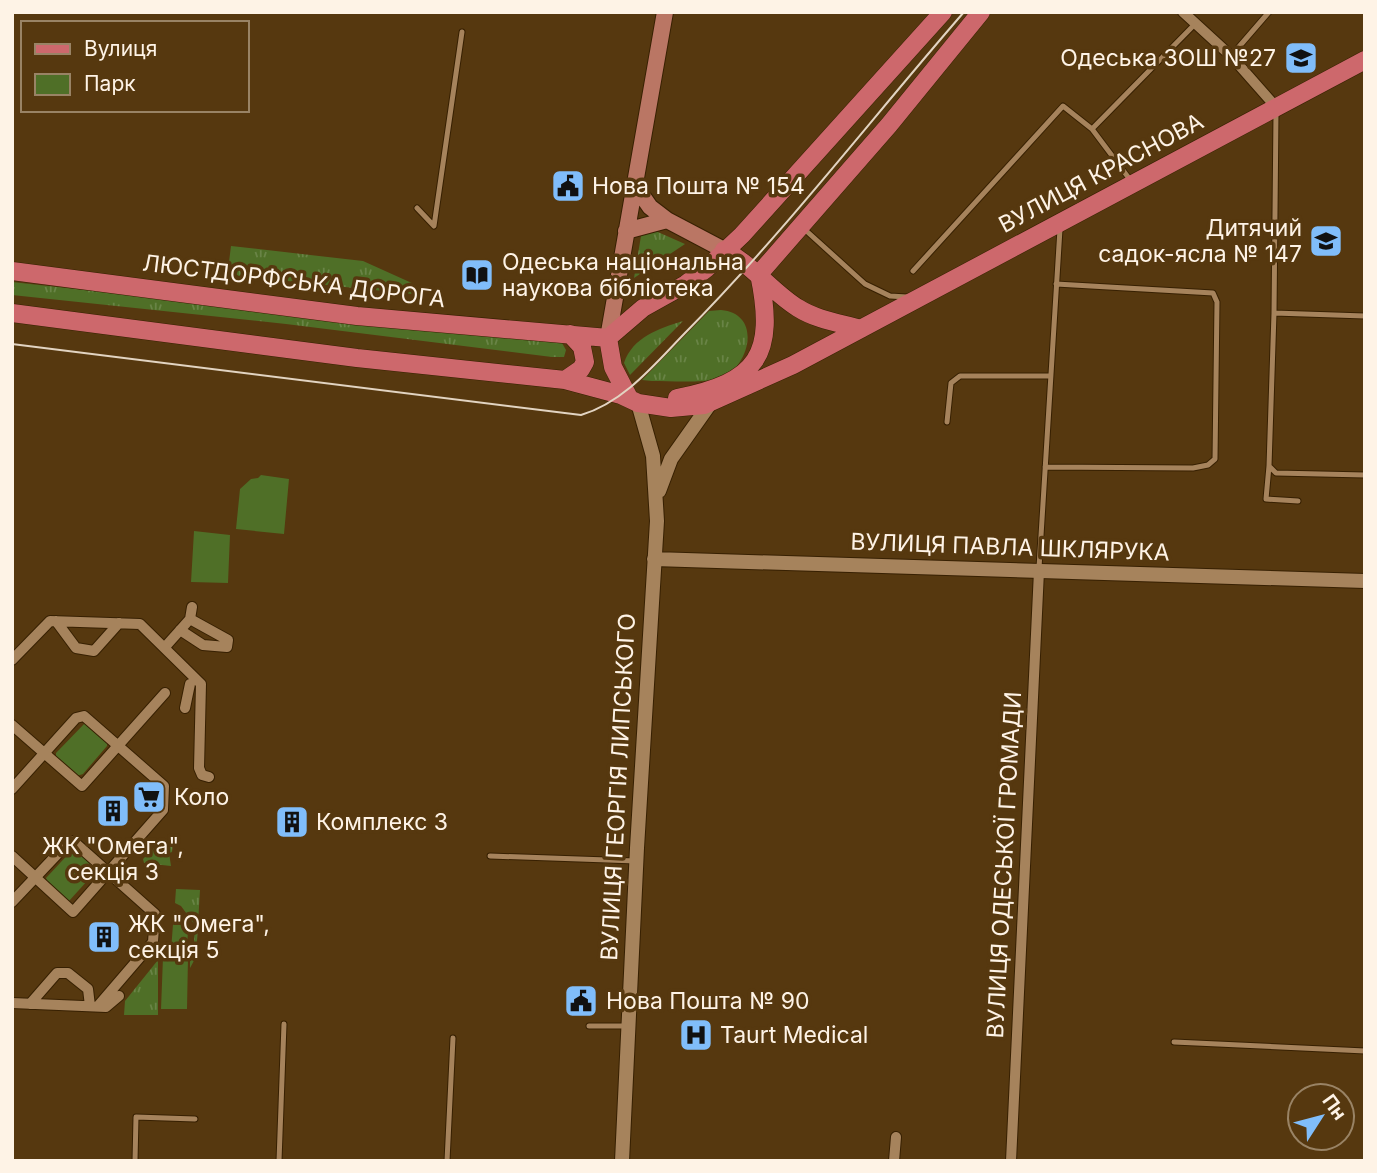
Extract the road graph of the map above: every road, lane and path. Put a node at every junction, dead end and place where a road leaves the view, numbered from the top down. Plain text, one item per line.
1 (665, 12) edge
2 (943, 12) edge
3 (981, 12) edge
4 (1182, 12) edge
5 (1269, 12) edge
6 (1195, 24) junction
7 (462, 32) dead end
8 (1231, 56) junction
9 (1365, 60) edge
10 (1276, 107) junction
11 (1092, 129) junction
12 (1133, 183) junction
13 (634, 184) junction
14 (417, 208) dead end
15 (667, 220) junction
16 (1060, 222) junction
17 (801, 225) junction
18 (626, 231) junction
19 (724, 250) junction
20 (751, 268) junction
21 (12, 271) edge
22 (913, 271) dead end
23 (1056, 284) junction
24 (921, 297) junction
25 (12, 313) edge
26 (1274, 313) junction
27 (1365, 316) edge
28 (861, 329) junction
29 (570, 334) junction
30 (608, 338) junction
31 (1050, 376) junction
32 (565, 380) junction
33 (725, 386) junction
34 (629, 396) junction
35 (711, 402) junction
36 (947, 422) dead end
37 (1269, 466) junction
38 (1045, 467) junction
39 (1365, 475) edge
40 (657, 499) junction
41 (1298, 501) dead end
42 (654, 559) junction
43 (1039, 571) junction
44 (1365, 581) edge
45 (56, 621) junction
46 (119, 623) junction
47 (180, 630) junction
48 (165, 648) junction
49 (12, 660) edge
50 (193, 680) junction
51 (166, 692) dead end
52 (181, 696) dead end
53 (185, 708) dead end
54 (12, 725) edge
55 (118, 745) junction
56 (44, 753) junction
57 (209, 777) dead end
58 (12, 789) edge
59 (12, 856) edge
60 (490, 856) dead end
61 (636, 861) junction
62 (109, 872) junction
63 (35, 877) junction
64 (12, 902) edge
65 (119, 996) dead end
66 (12, 1003) edge
67 (30, 1004) junction
68 (94, 1006) junction
69 (284, 1024) dead end
70 (589, 1026) dead end
71 (628, 1026) junction
72 (453, 1038) dead end
73 (1174, 1042) dead end
74 (1365, 1051) edge
75 (195, 1119) dead end
76 (896, 1137) dead end
77 (135, 1161) edge
78 (279, 1161) edge
79 (447, 1161) edge
80 (622, 1161) edge
81 (894, 1161) edge
82 (1012, 1161) edge

1 - 13 main road
2 - 19 main road
3 - 17 main road
4 - 6 street
5 - 8 lane
6 - 8 street
6 - 11 lane
7 - 14 lane
8 - 10 street
9 - 10 main road, ВУЛИЦЯ КРАСНОВА
10 - 12 main road, ВУЛИЦЯ КРАСНОВА
10 - 26 lane
11 - 12 lane
11 - 22 lane
12 - 16 main road, ВУЛИЦЯ КРАСНОВА
13 - 15 main road
13 - 18 main road
15 - 18 main road
15 - 19 main road
16 - 23 lane
16 - 24 main road, ВУЛИЦЯ КРАСНОВА
17 - 20 main road
17 - 24 lane
18 - 30 main road
19 - 20 main road
19 - 30 main road
20 - 28 main road
20 - 33 main road
21 - 29 main road, ЛЮСТДОРФСЬКА ДОРОГА
23 - 31 lane
23 - 38 lane
24 - 28 main road, ВУЛИЦЯ КРАСНОВА
25 - 32 main road
26 - 27 lane
26 - 37 lane
28 - 35 main road, ВУЛИЦЯ КРАСНОВА
29 - 30 main road, ЛЮСТДОРФСЬКА ДОРОГА
29 - 32 main road
30 - 34 main road
31 - 36 lane
31 - 38 lane
32 - 34 main road
33 - 34 main road
33 - 35 street, ВУЛИЦЯ ГЕОРГІЯ ЛИПСЬКОГО
34 - 35 main road, ВУЛИЦЯ КРАСНОВА
34 - 40 street, ВУЛИЦЯ ГЕОРГІЯ ЛИПСЬКОГО
35 - 40 street, ВУЛИЦЯ ГЕОРГІЯ ЛИПСЬКОГО
37 - 39 lane
37 - 41 lane
38 - 43 lane
40 - 42 street, ВУЛИЦЯ ГЕОРГІЯ ЛИПСЬКОГО
42 - 43 street, ВУЛИЦЯ ПАВЛА ШКЛЯРУКА
42 - 61 street, ВУЛИЦЯ ГЕОРГІЯ ЛИПСЬКОГО
43 - 44 street, ВУЛИЦЯ ПАВЛА ШКЛЯРУКА
43 - 82 street, ВУЛИЦЯ ОДЕСЬКОЇ ГРОМАДИ
45 - 46 street
45 - 46 street
45 - 49 street
46 - 48 street
47 - 47 street
47 - 48 street
48 - 50 street
50 - 52 street
50 - 53 street
50 - 57 street
51 - 55 street
54 - 56 street
55 - 56 street
55 - 56 street
55 - 62 street
56 - 58 street
59 - 63 street
60 - 61 lane
61 - 71 street, ВУЛИЦЯ ГЕОРГІЯ ЛИПСЬКОГО
62 - 63 street
62 - 63 street
62 - 68 street
63 - 64 street
65 - 68 street
66 - 67 street
67 - 68 street
67 - 68 street
69 - 78 lane
70 - 71 lane
71 - 80 street, ВУЛИЦЯ ГЕОРГІЯ ЛИПСЬКОГО
72 - 79 lane
73 - 74 lane
75 - 77 lane
76 - 81 street

